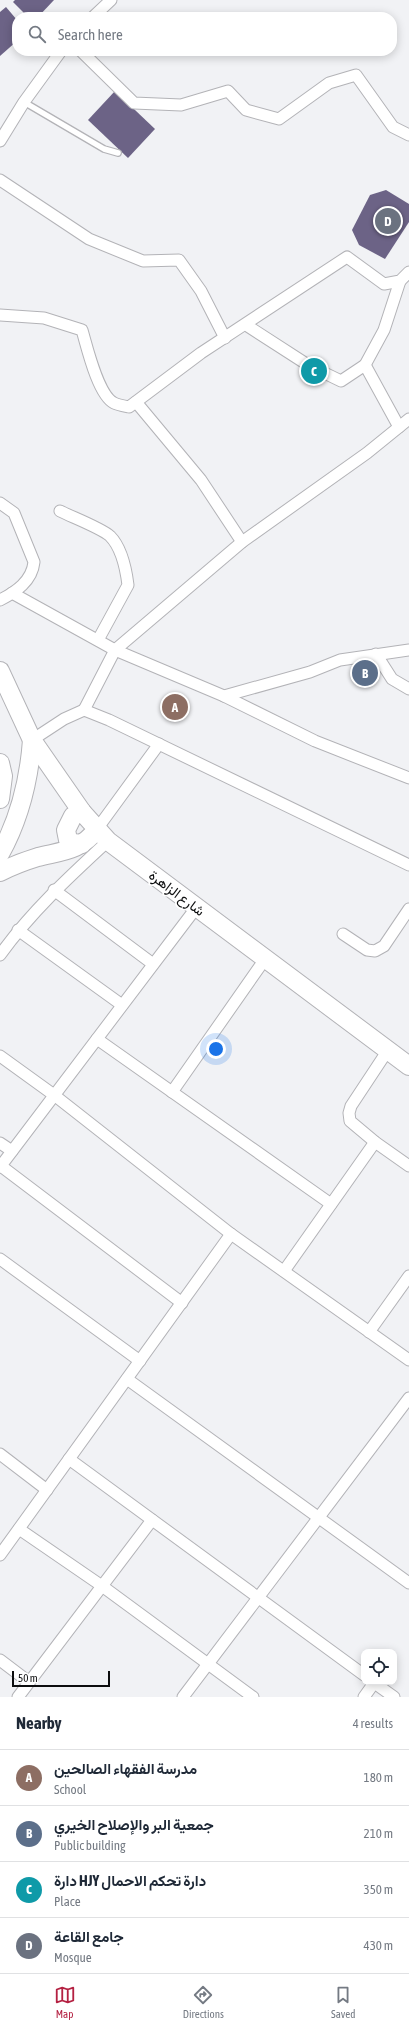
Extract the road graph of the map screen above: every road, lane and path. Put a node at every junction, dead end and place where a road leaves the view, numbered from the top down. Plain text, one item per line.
1 (111, 0) edge
2 (99, 12) edge
3 (57, 56) edge
4 (86, 56) edge
5 (24, 102) junction
6 (409, 135) edge
7 (0, 140) edge
8 (118, 153) dead end
9 (0, 180) edge
10 (409, 272) edge
11 (400, 281) junction
12 (0, 315) edge
13 (246, 325) junction
14 (225, 338) junction
15 (365, 365) junction
16 (136, 402) junction
17 (409, 419) edge
18 (399, 427) junction
19 (0, 503) edge
20 (60, 511) dead end
21 (242, 542) junction
22 (12, 593) junction
23 (0, 600) edge
24 (98, 640) junction
25 (115, 650) junction
26 (409, 650) edge
27 (376, 654) junction
28 (0, 671) edge
29 (409, 689) edge
30 (224, 696) junction
31 (84, 710) junction
32 (32, 740) junction
33 (159, 744) junction
34 (1, 769) edge
35 (409, 778) edge
36 (0, 799) edge
37 (82, 812) junction
38 (102, 835) junction
39 (82, 844) junction
40 (0, 854) edge
41 (409, 865) edge
42 (0, 872) edge
43 (54, 890) junction
44 (196, 908) junction
45 (409, 909) edge
46 (405, 924) edge
47 (18, 930) junction
48 (343, 934) dead end
49 (0, 955) edge
50 (265, 959) junction
51 (153, 964) junction
52 (122, 1005) junction
53 (97, 1039) junction
54 (388, 1050) junction
55 (0, 1056) edge
56 (409, 1066) edge
57 (172, 1092) junction
58 (54, 1095) junction
59 (0, 1142) edge
60 (375, 1142) junction
61 (12, 1151) junction
62 (409, 1166) edge
63 (0, 1167) edge
64 (331, 1204) junction
65 (232, 1234) junction
66 (0, 1260) edge
67 (284, 1271) junction
68 (409, 1276) edge
69 (182, 1303) junction
70 (369, 1332) junction
71 (409, 1360) edge
72 (140, 1361) junction
73 (127, 1379) junction
74 (409, 1398) edge
75 (0, 1454) edge
76 (70, 1459) junction
77 (47, 1490) junction
78 (319, 1518) junction
79 (152, 1520) junction
80 (19, 1529) junction
81 (0, 1555) edge
82 (409, 1583) edge
83 (102, 1586) junction
84 (259, 1598) junction
85 (0, 1660) edge
86 (208, 1664) junction
87 (361, 1673) edge
88 (29, 1682) junction
89 (372, 1685) edge
90 (378, 1685) edge
91 (18, 1697) edge
92 (183, 1697) edge
93 (253, 1697) edge
94 (364, 1697) edge
95 (394, 1697) edge

1 - 2 street
3 - 5 street
4 - 6 street
5 - 7 street
5 - 8 lane
9 - 14 street
10 - 11 street
11 - 13 street
11 - 15 street
12 - 16 street
13 - 14 street
13 - 15 street
14 - 16 street
15 - 18 street
16 - 21 street
17 - 18 street
18 - 21 street
19 - 22 street
20 - 24 street
21 - 25 street
22 - 23 street
22 - 24 street
24 - 25 street
25 - 30 street
25 - 31 street
26 - 27 street
27 - 29 street
27 - 30 street
28 - 32 main road, شارع الزاهرة
30 - 35 street
31 - 32 street
31 - 33 street
32 - 37 main road, شارع الزاهرة
32 - 40 main road
33 - 38 street
33 - 41 street
34 - 36 main road
37 - 38 main road, شارع الزاهرة
37 - 39 main road
38 - 39 main road
38 - 43 street
38 - 44 main road, شارع الزاهرة
39 - 42 main road
43 - 47 street
43 - 51 street
44 - 50 main road, شارع الزاهرة
44 - 51 street
45 - 46 street
46 - 48 street
47 - 49 street
47 - 52 street
50 - 54 main road, شارع الزاهرة
50 - 57 street
51 - 52 street
52 - 53 street
53 - 57 street
53 - 58 street
54 - 56 main road, شارع الزاهرة
54 - 60 street
55 - 58 street
57 - 64 street
58 - 61 street
58 - 65 street
59 - 61 street
60 - 62 street
60 - 64 street
61 - 63 street
63 - 69 street
64 - 67 street
65 - 67 street
65 - 69 street
66 - 72 street
67 - 70 street
68 - 70 street
69 - 72 street
70 - 71 street
72 - 73 street
73 - 76 street
73 - 78 street
74 - 78 street
75 - 77 street
76 - 77 street
76 - 79 street
77 - 80 street
78 - 82 street
78 - 84 street
79 - 83 street
79 - 84 street
80 - 81 street
80 - 83 street
83 - 86 street
83 - 88 street
84 - 86 street
84 - 87 street
85 - 88 street
86 - 92 street
86 - 93 street
88 - 91 street
89 - 94 street
90 - 95 street

